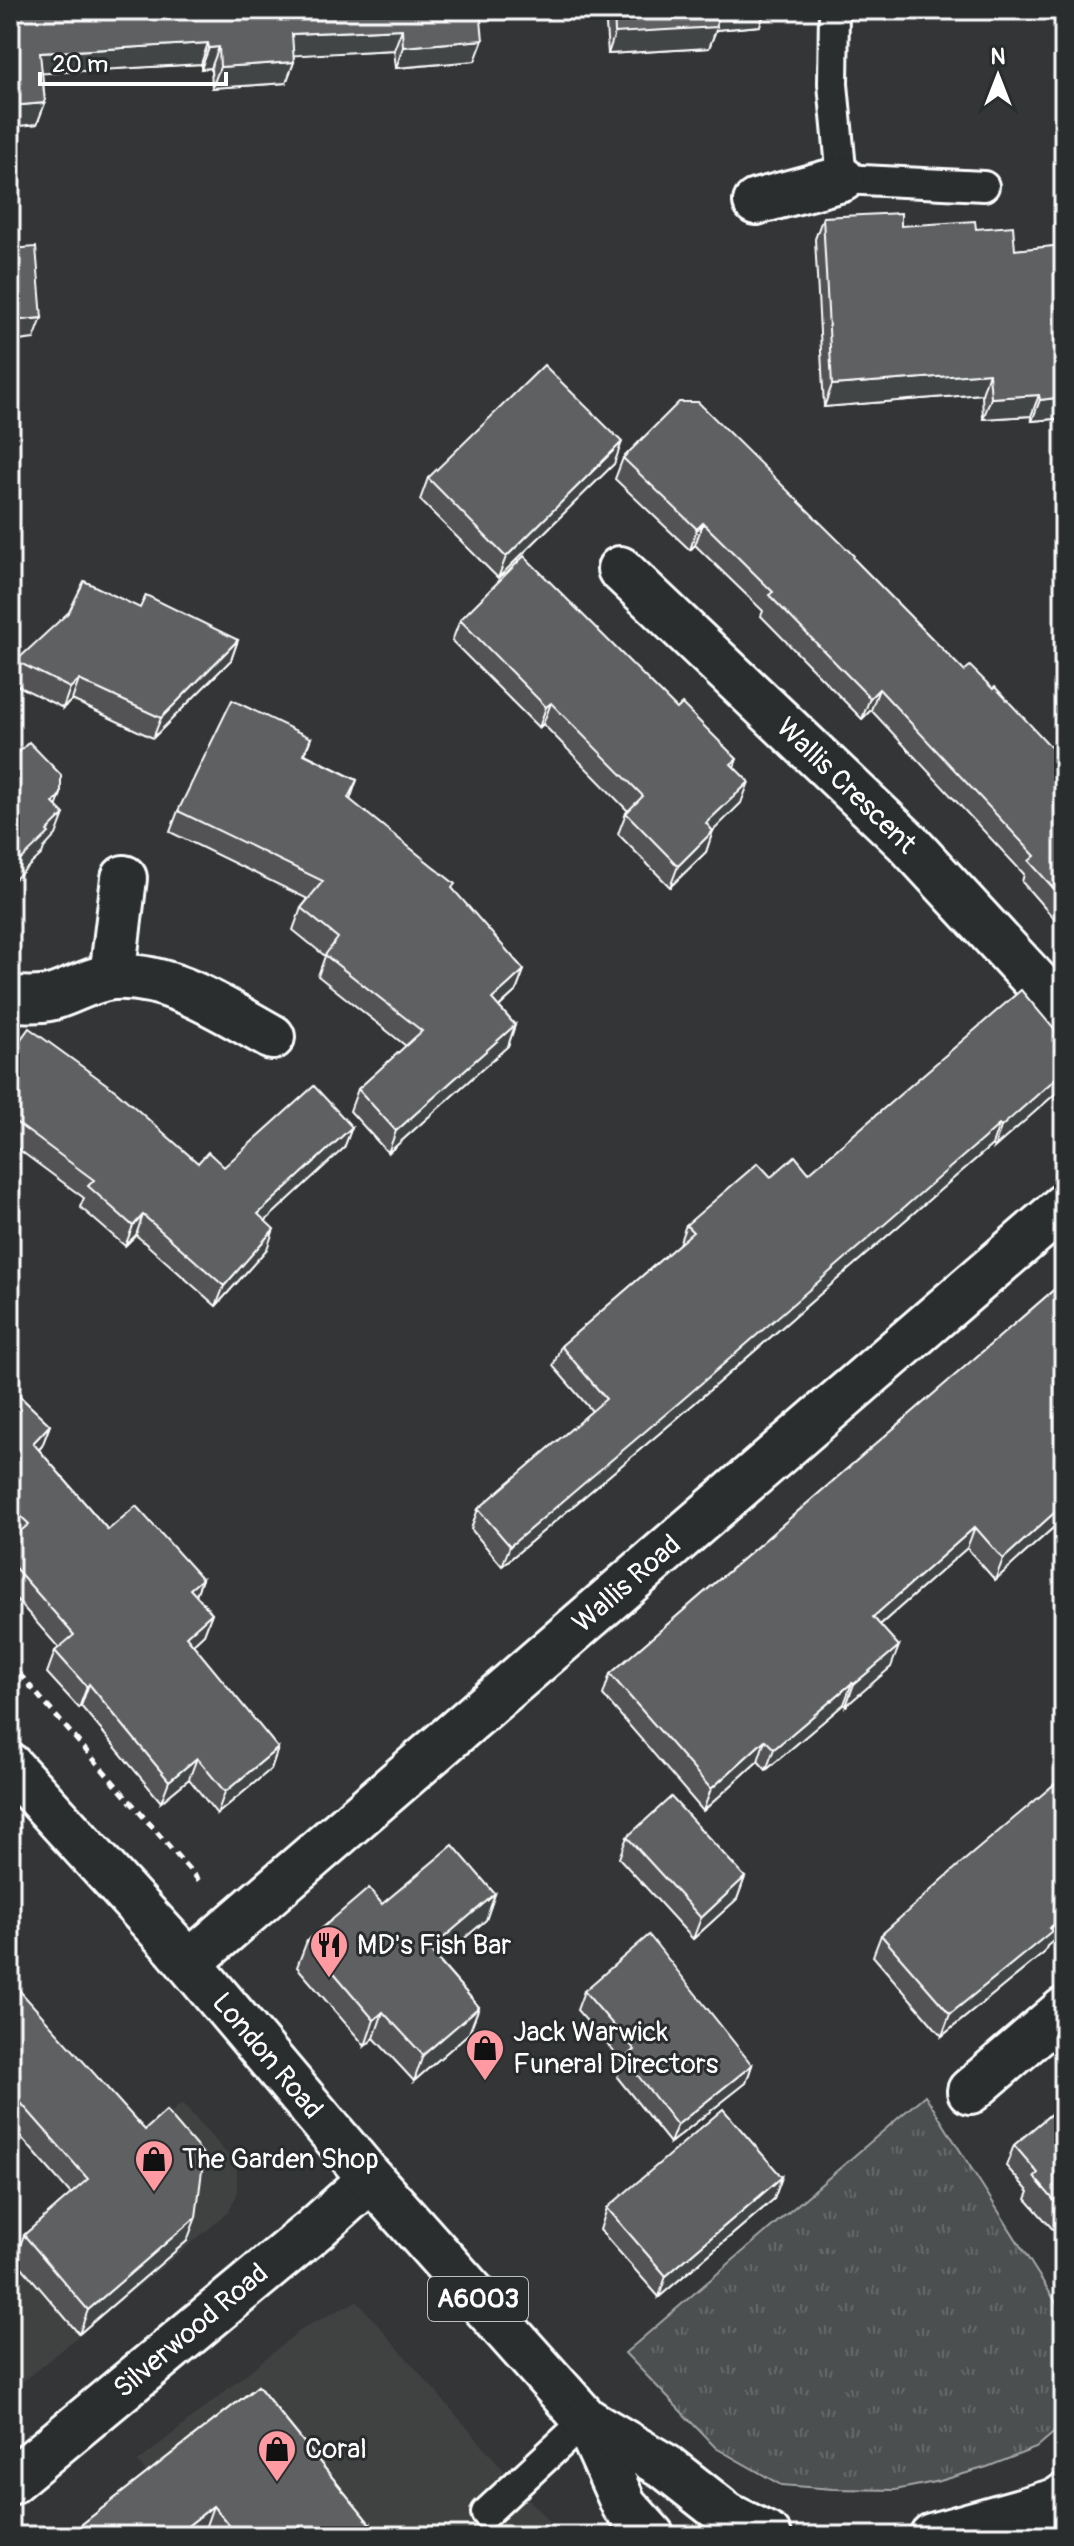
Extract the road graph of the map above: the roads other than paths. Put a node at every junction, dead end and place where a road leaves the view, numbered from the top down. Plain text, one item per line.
1 (834, 10) edge
2 (842, 179) junction
3 (984, 186) dead end
4 (756, 202) dead end
5 (620, 569) dead end
6 (124, 878) dead end
7 (112, 977) junction
8 (10, 999) edge
9 (1064, 1012) edge
10 (272, 1037) dead end
11 (1064, 1206) edge
12 (10, 1766) edge
13 (189, 1963) junction
14 (1064, 2010) edge
15 (970, 2091) dead end
16 (371, 2179) junction
17 (586, 2420) junction
18 (10, 2482) edge
19 (1056, 2511) edge
20 (486, 2513) dead end
21 (652, 2536) edge
22 (769, 2536) edge
23 (932, 2536) edge

1 - 2 lane
2 - 3 lane
2 - 4 street
5 - 9 street, Wallis Crescent
6 - 7 street
7 - 8 street
7 - 10 street
11 - 13 street, Wallis Road
12 - 13 street, London Road / A6003
13 - 16 street, London Road / A6003
14 - 15 street
16 - 17 street, London Road / A6003
16 - 18 street, Silverwood Road
17 - 20 lane
17 - 21 street, London Road / A6003
17 - 22 street, London Road / A6003
19 - 23 street

